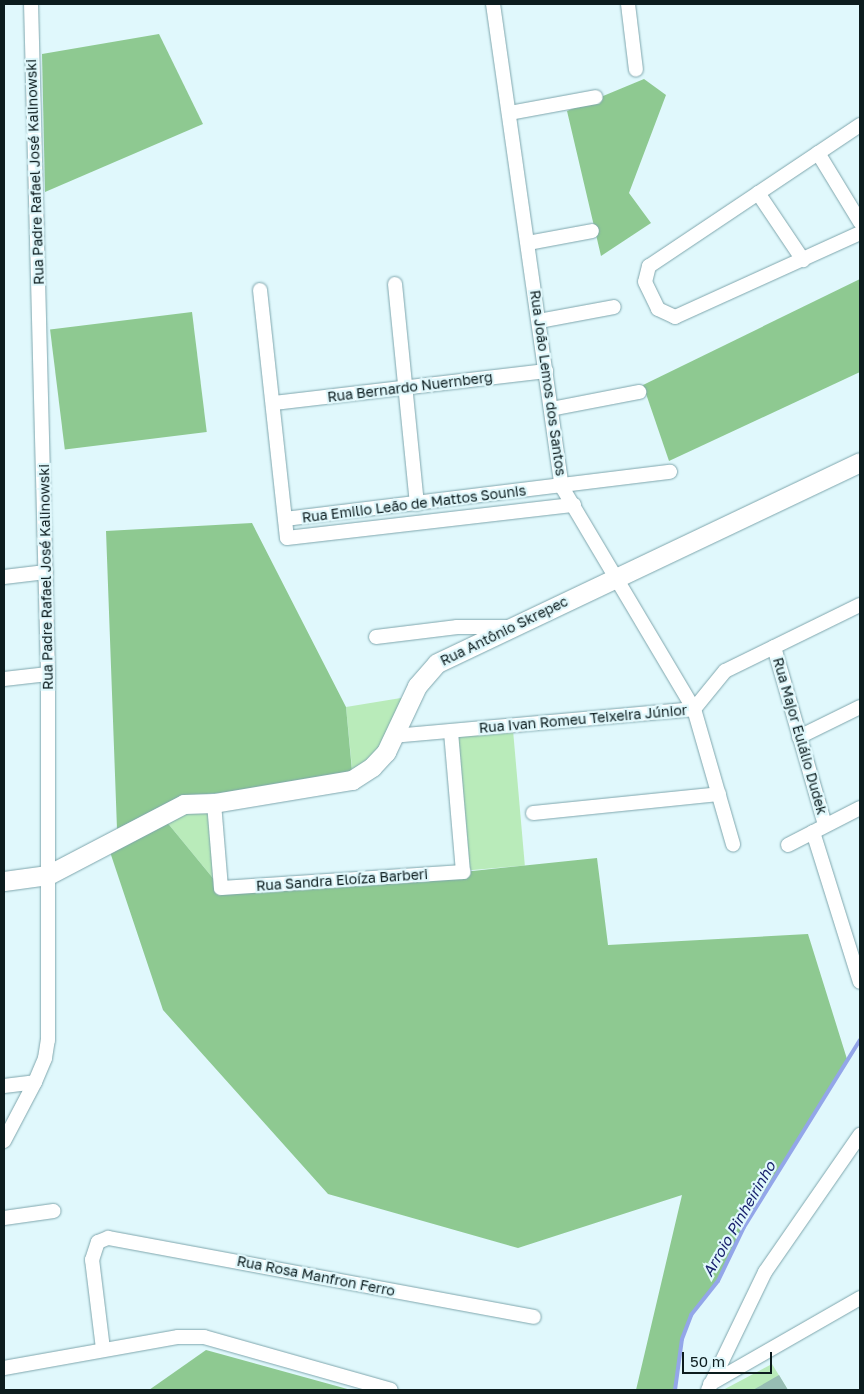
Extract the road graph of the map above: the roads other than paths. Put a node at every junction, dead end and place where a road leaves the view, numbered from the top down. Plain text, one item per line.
1 (31, 4) edge
2 (493, 4) edge
3 (628, 4) edge
4 (636, 70) dead end
5 (596, 97) dead end
6 (509, 113) junction
7 (860, 125) edge
8 (818, 152) junction
9 (758, 193) junction
10 (860, 222) edge
11 (592, 231) dead end
12 (860, 233) edge
13 (528, 243) junction
14 (803, 260) junction
15 (395, 284) dead end
16 (260, 290) dead end
17 (614, 308) dead end
18 (539, 321) junction
19 (546, 370) junction
20 (406, 387) junction
21 (639, 392) dead end
22 (274, 403) junction
23 (551, 409) junction
24 (860, 462) edge
25 (670, 472) dead end
26 (562, 487) junction
27 (474, 497) junction
28 (417, 504) junction
29 (574, 505) junction
30 (476, 516) junction
31 (285, 518) junction
32 (46, 572) junction
33 (4, 577) edge
34 (617, 578) junction
35 (860, 605) edge
36 (507, 627) junction
37 (376, 637) dead end
38 (774, 647) junction
39 (48, 674) junction
40 (4, 679) edge
41 (860, 708) edge
42 (694, 709) junction
43 (451, 732) junction
44 (393, 736) junction
45 (799, 737) junction
46 (719, 794) junction
47 (214, 803) junction
48 (860, 808) edge
49 (533, 813) dead end
50 (825, 825) junction
51 (812, 832) junction
52 (733, 844) dead end
53 (788, 845) dead end
54 (48, 875) junction
55 (4, 881) edge
56 (860, 982) edge
57 (36, 1082) junction
58 (4, 1086) edge
59 (860, 1134) edge
60 (4, 1141) edge
61 (54, 1211) dead end
62 (4, 1218) edge
63 (860, 1298) edge
64 (534, 1317) dead end
65 (103, 1349) junction
66 (4, 1368) edge
67 (709, 1387) edge
68 (391, 1390) edge

1 - 32 street, Rua Padre Rafael José Kalinowski
2 - 6 street, Rua João Lemos dos Santos
3 - 4 street
5 - 6 street
6 - 13 street, Rua João Lemos dos Santos
7 - 8 street
8 - 9 street
8 - 10 street
9 - 14 street
9 - 14 street
11 - 13 street
12 - 14 street
13 - 18 street, Rua João Lemos dos Santos
15 - 20 street
16 - 22 street
17 - 18 street
18 - 19 street, Rua João Lemos dos Santos
19 - 20 street, Rua Bernardo Nuernberg
19 - 23 street, Rua João Lemos dos Santos
20 - 22 street, Rua Bernardo Nuernberg
20 - 28 street
21 - 23 street
22 - 31 street
23 - 26 street, Rua João Lemos dos Santos
24 - 34 street, Rua Antônio Skrepec
25 - 26 street, Rua Emilio Leão de Mattos Sounis
26 - 27 street, Rua Emilio Leão de Mattos Sounis
26 - 29 street, Rua João Lemos dos Santos
27 - 28 street, Rua Emilio Leão de Mattos Sounis
27 - 30 street
28 - 31 street, Rua Emilio Leão de Mattos Sounis
29 - 30 street, Rua Emilio Leão de Mattos Sounis
29 - 34 street, Rua João Lemos dos Santos
30 - 31 street, Rua Emilio Leão de Mattos Sounis
32 - 33 street
32 - 39 street, Rua Padre Rafael José Kalinowski
34 - 36 street, Rua Antônio Skrepec
34 - 42 street, Rua João Lemos dos Santos
35 - 38 street, Rua Ivan Romeu Teixeira Júnior
36 - 37 street
36 - 44 street, Rua Antônio Skrepec
38 - 42 street, Rua Ivan Romeu Teixeira Júnior
38 - 45 street, Rua Major Eulálio Dudek
39 - 40 street
39 - 54 street, Rua Padre Rafael José Kalinowski
41 - 45 street
42 - 43 street, Rua Ivan Romeu Teixeira Júnior
42 - 46 street, Rua João Lemos dos Santos
43 - 44 street, Rua Ivan Romeu Teixeira Júnior
43 - 47 street, Rua Sandra Eloíza Barberi
44 - 47 street, Rua Antônio Skrepec
45 - 50 street, Rua Major Eulálio Dudek
46 - 49 street
46 - 52 street, Rua João Lemos dos Santos
47 - 54 street, Rua Antônio Skrepec
48 - 50 street
50 - 51 street
51 - 53 street
51 - 56 street, Rua Major Eulálio Dudek
54 - 55 street
54 - 57 street, Rua Padre Rafael José Kalinowski
57 - 58 street
57 - 60 street, Rua Padre Rafael José Kalinowski
59 - 67 street
61 - 62 street
63 - 67 street
64 - 65 street, Rua Rosa Manfron Ferro
65 - 66 street
65 - 68 street

